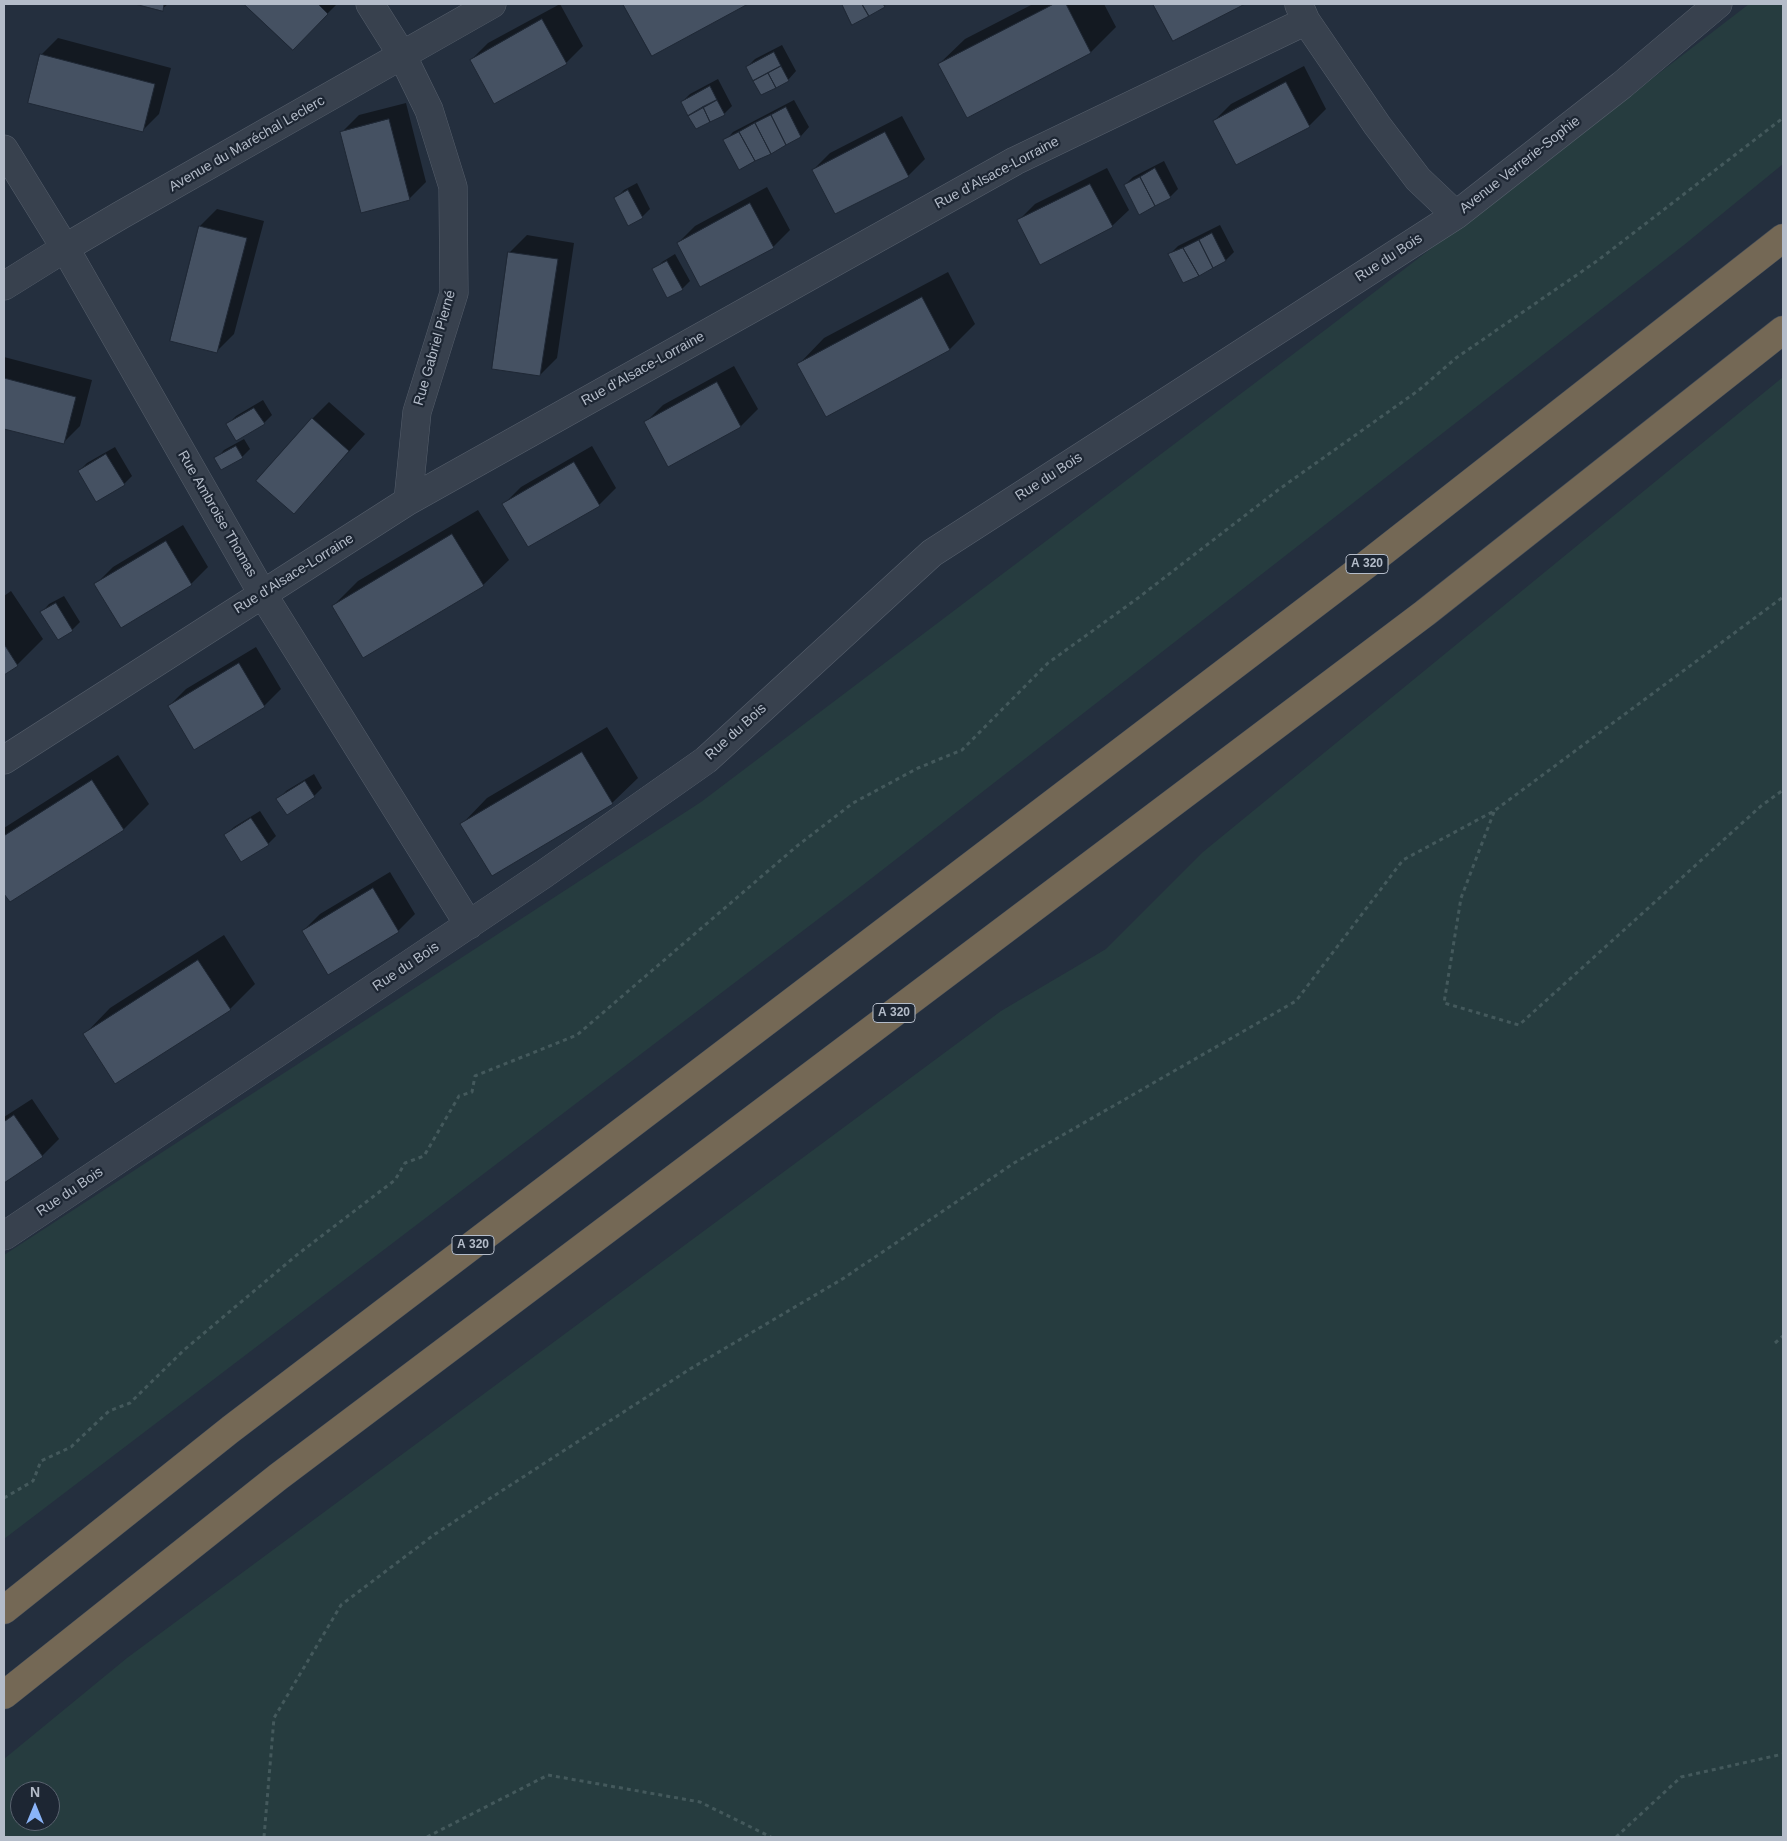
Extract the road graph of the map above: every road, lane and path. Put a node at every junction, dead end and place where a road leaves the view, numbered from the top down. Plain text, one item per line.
1 (370, 4) edge
2 (492, 4) edge
3 (1718, 4) edge
4 (1302, 12) edge
5 (402, 55) junction
6 (1783, 118) edge
7 (4, 149) edge
8 (1456, 215) junction
9 (1783, 238) edge
10 (65, 248) junction
11 (4, 286) edge
12 (1783, 330) edge
13 (408, 501) junction
14 (262, 593) junction
15 (1783, 597) edge
16 (4, 760) edge
17 (1783, 790) edge
18 (1494, 812) junction
19 (469, 925) junction
20 (4, 1236) edge
21 (1783, 1336) edge
22 (1783, 1341) edge
23 (4, 1498) edge
24 (4, 1610) edge
25 (4, 1695) edge
26 (1783, 1754) edge
27 (264, 1837) edge
28 (427, 1837) edge
29 (770, 1837) edge
30 (1616, 1837) edge

1 - 5 street, Rue Gabriel Pierné
2 - 5 street, Avenue du Maréchal Leclerc
3 - 8 street, Avenue Verrerie-Sophie
4 - 8 street, Avenue Verrerie-Sophie
4 - 13 street, Rue d'Alsace-Lorraine
5 - 10 street, Avenue du Maréchal Leclerc
5 - 13 street, Rue Gabriel Pierné
6 - 23 path
7 - 10 street, Rue Ambroise Thomas
8 - 19 street, Rue du Bois
9 - 24 highway, A 320
10 - 11 street, Avenue du Maréchal Leclerc
10 - 14 street, Rue Ambroise Thomas
12 - 25 highway, A 320
13 - 14 street, Rue d'Alsace-Lorraine
14 - 16 street, Rue d'Alsace-Lorraine
14 - 19 street, Rue Ambroise Thomas
15 - 18 path
17 - 18 path
18 - 27 path
19 - 20 street, Rue du Bois
21 - 22 path
26 - 30 path
28 - 29 path

